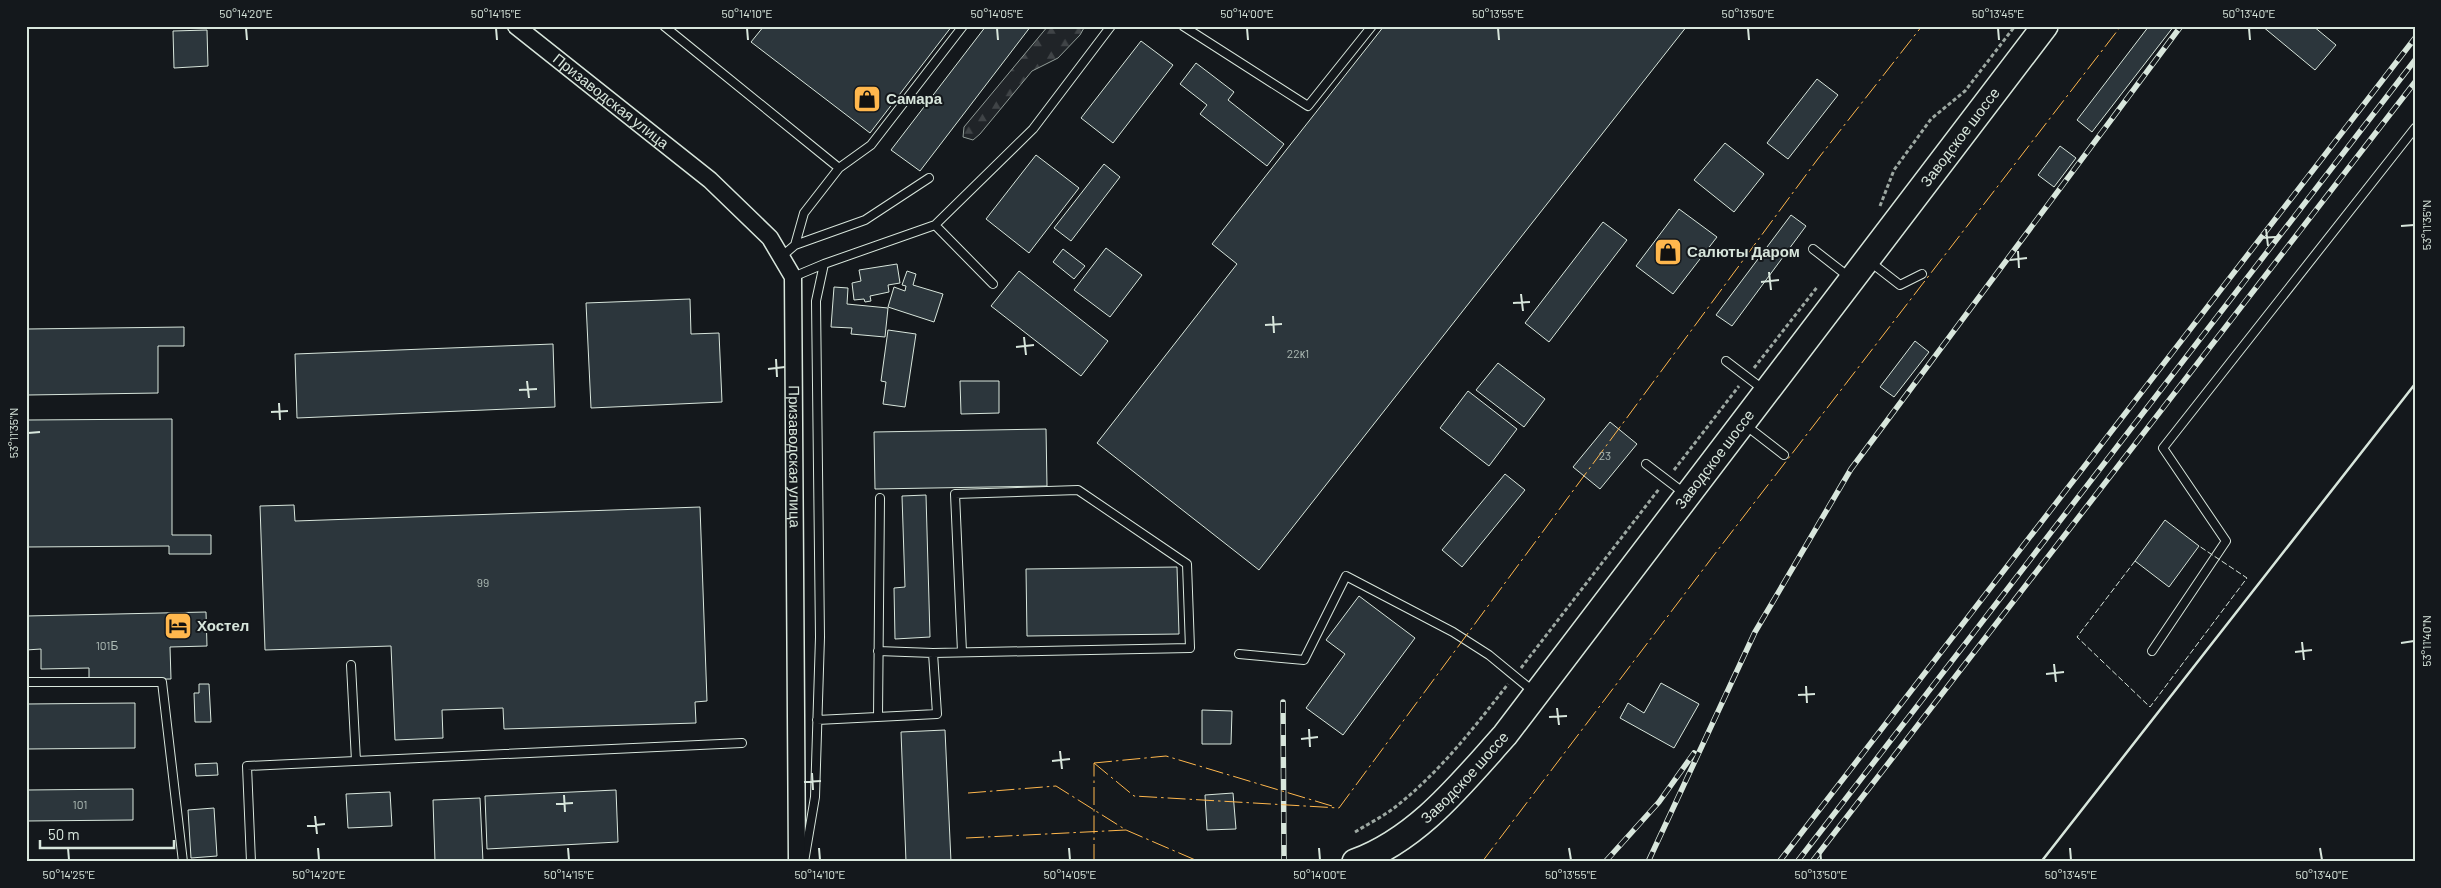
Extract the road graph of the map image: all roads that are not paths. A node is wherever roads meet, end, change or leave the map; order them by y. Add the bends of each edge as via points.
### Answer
1 (516, 26) edge
2 (664, 26) edge
3 (963, 26) edge
4 (1111, 26) edge
5 (1184, 26) edge
6 (1372, 26) edge
7 (2045, 26) edge
8 (2415, 128) edge
9 (839, 168) junction
10 (929, 178) dead end
11 (935, 225) junction
12 (796, 244) junction
13 (1813, 249) dead end
14 (782, 258) junction
15 (1868, 260) junction
16 (824, 264) junction
17 (1922, 274) dead end
18 (793, 277) junction
19 (1854, 280) junction
20 (993, 284) dead end
21 (1726, 360) dead end
22 (1767, 393) junction
23 (1743, 424) junction
24 (1784, 455) dead end
25 (1646, 464) dead end
26 (1688, 496) junction
27 (880, 498) dead end
28 (878, 651) junction
29 (2152, 651) dead end
30 (962, 652) junction
31 (933, 653) junction
32 (1239, 654) dead end
33 (351, 666) dead end
34 (26, 682) edge
35 (1536, 694) junction
36 (878, 717) junction
37 (817, 720) junction
38 (742, 743) dead end
39 (356, 761) junction
40 (1366, 860) edge
41 (183, 862) edge
42 (251, 862) edge
43 (797, 862) edge
44 (804, 862) edge

1 - 14 street, Призаводская улица via 710,180 770,238
2 - 9 lane
3 - 9 lane via 871,145
4 - 11 lane via 1033,129
5 - 6 lane via 1308,106
7 - 15 main road, Заводское шоссе
8 - 29 lane via 2163,448 2226,541
9 - 12 lane via 804,213
10 - 12 lane via 865,220
11 - 16 lane
11 - 20 lane
12 - 14 lane
13 - 19 lane
14 - 18 street, Призаводская улица
15 - 17 lane via 1900,285
15 - 19 main road, Заводское шоссе
16 - 18 lane
16 - 37 lane via 816,301 820,637
18 - 43 street, Призаводская улица
19 - 22 main road, Заводское шоссе
21 - 22 lane
22 - 23 main road, Заводское шоссе
23 - 24 lane
23 - 26 main road, Заводское шоссе
25 - 26 lane
26 - 35 main road, Заводское шоссе
27 - 28 lane
28 - 31 lane
28 - 36 lane
30 - 30 lane via 955,494 1078,490 1187,564 1190,648
30 - 31 lane
31 - 36 lane via 937,714
32 - 35 lane via 1304,660 1346,576 1453,632
33 - 39 lane
34 - 41 lane via 162,682
35 - 40 main road, Заводское шоссе via 1450,797 1406,834
36 - 37 lane
37 - 44 lane via 815,796
38 - 39 lane
39 - 42 lane via 247,766

